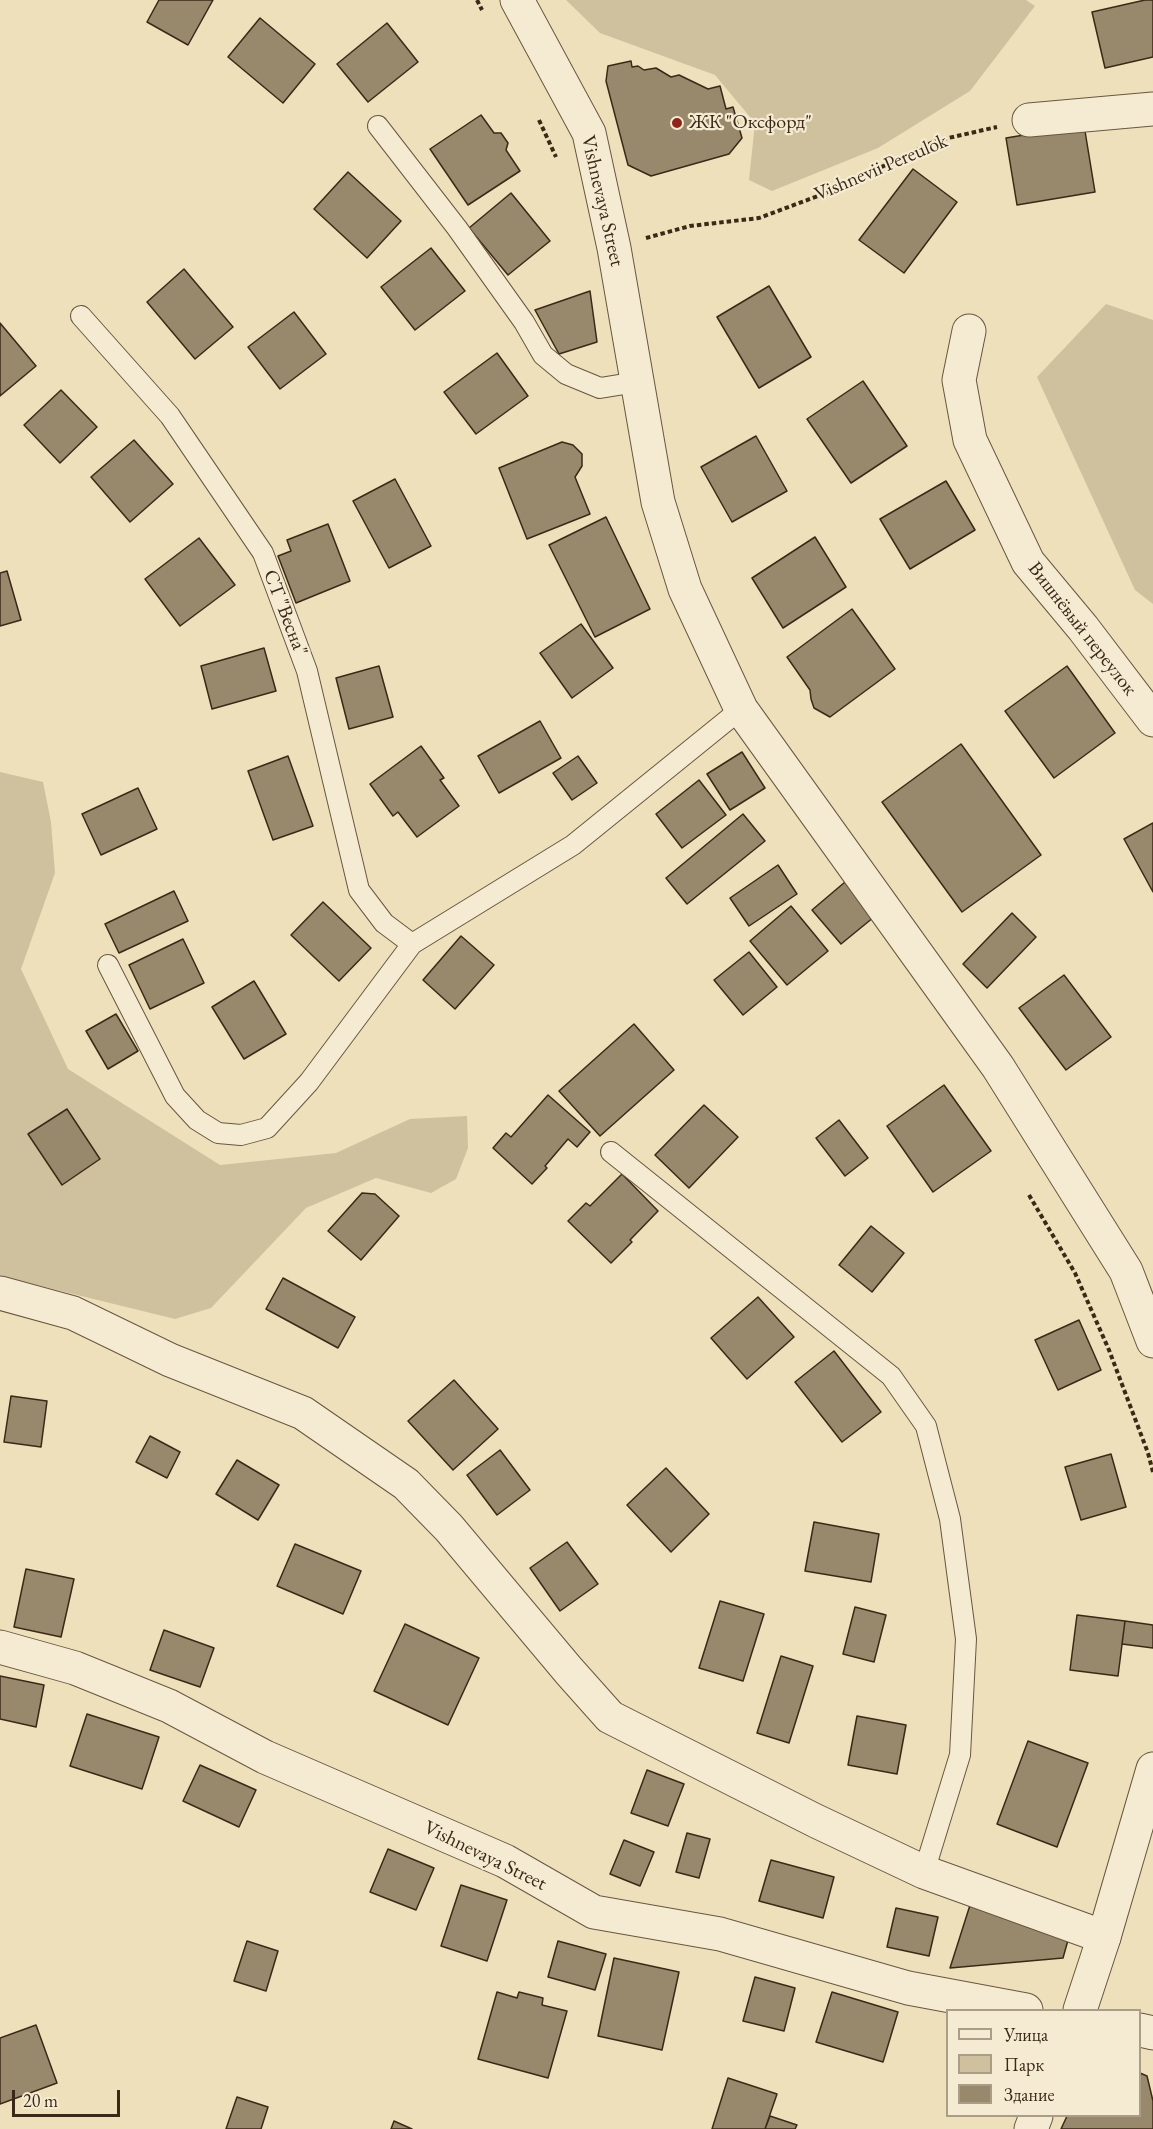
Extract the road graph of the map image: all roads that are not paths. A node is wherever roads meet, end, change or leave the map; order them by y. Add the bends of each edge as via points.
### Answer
1 (517, 0) edge
2 (1153, 109) edge
3 (1029, 120) road end
4 (378, 126) dead end
5 (81, 316) dead end
6 (969, 331) dead end
7 (636, 381) junction
8 (741, 709) junction
9 (1153, 720) edge
10 (412, 944) junction
11 (108, 965) dead end
12 (611, 1152) dead end
13 (0, 1293) edge
14 (1153, 1341) edge
15 (0, 1647) edge
16 (1153, 1769) edge
17 (924, 1872) junction
18 (1104, 1937) junction
19 (1021, 2009) edge
20 (1080, 2009) edge

1 - 7 street, Vishnevaya Street via 589,133 614,248
2 - 3 street
4 - 7 lane via 464,238 543,355 566,374 600,388
5 - 10 lane, СТ "Весна" via 170,416 263,553 307,671 358,890 384,924
6 - 9 street, Вишнёвый переулок via 959,380 970,440 1018,542 1028,562
7 - 8 street, Vishnevaya Street via 658,502 685,589
8 - 10 lane via 573,845
8 - 14 street, Vishnevaya Street via 998,1067 1126,1271
10 - 11 lane via 309,1082 267,1128 241,1135 218,1133 197,1120 175,1096
12 - 17 lane via 891,1376 926,1426 950,1519 966,1639 960,1755
13 - 17 street via 72,1313 171,1360 303,1413 406,1484 449,1528 610,1717
15 - 19 street, Vishnevaya Street via 75,1668 169,1706 265,1756 505,1861 594,1912 720,1934 908,1988
16 - 18 street
17 - 18 street
18 - 20 street

